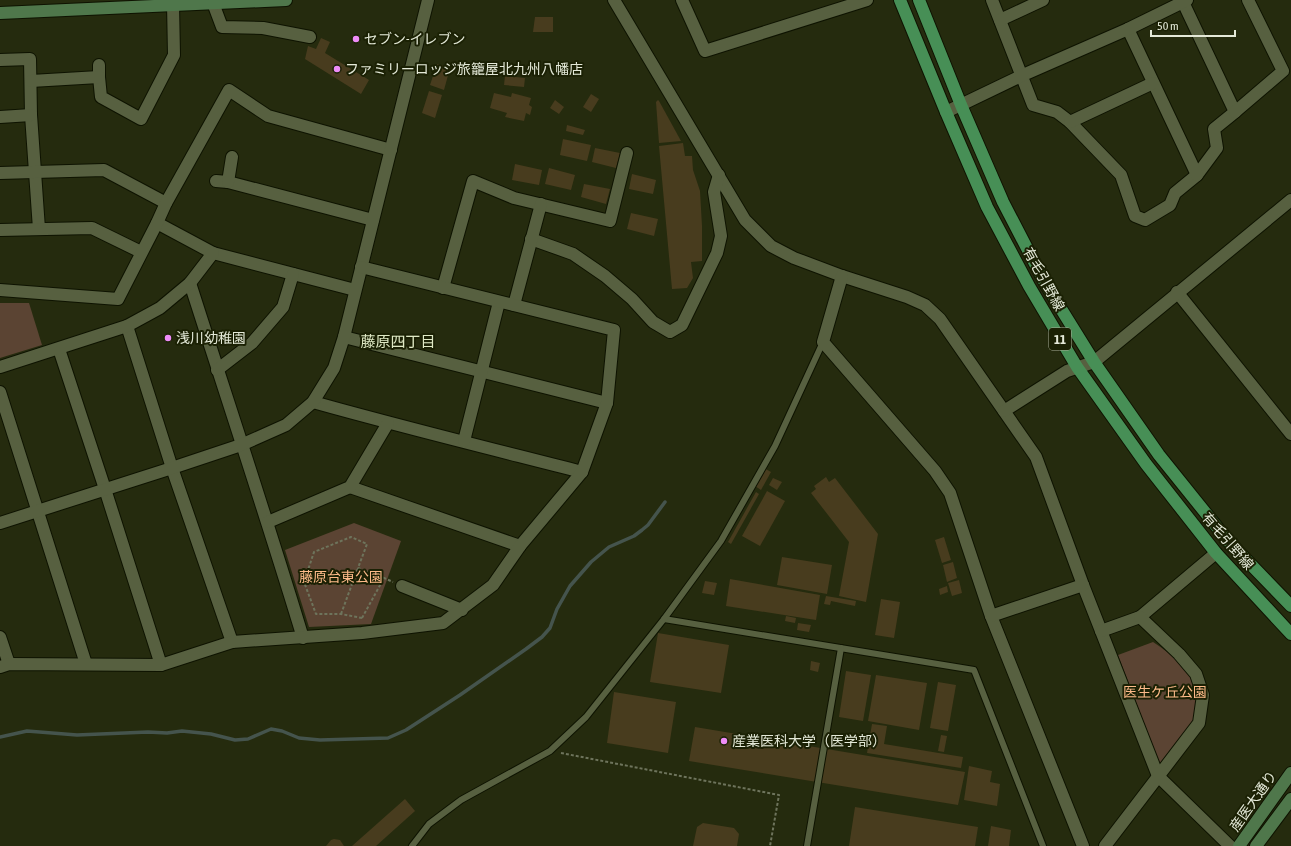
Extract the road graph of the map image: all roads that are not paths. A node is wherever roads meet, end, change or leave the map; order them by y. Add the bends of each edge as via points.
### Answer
1 (286, 0) edge
2 (428, 0) edge
3 (614, 0) edge
4 (682, 0) edge
5 (867, 0) edge
6 (900, 0) edge
7 (919, 0) edge
8 (992, 0) edge
9 (1043, 0) edge
10 (1248, 0) edge
11 (1184, 1) edge
12 (213, 3) junction
13 (173, 4) junction
14 (0, 13) edge
15 (1000, 20) junction
16 (1128, 29) junction
17 (310, 37) dead end
18 (0, 60) edge
19 (1023, 76) junction
20 (31, 81) junction
21 (1153, 83) junction
22 (961, 105) junction
23 (946, 112) junction
24 (1235, 112) junction
25 (0, 116) edge
26 (30, 116) junction
27 (1070, 122) junction
28 (391, 150) junction
29 (627, 153) dead end
30 (232, 156) dead end
31 (36, 172) junction
32 (0, 173) edge
33 (719, 175) junction
34 (1197, 175) junction
35 (216, 181) dead end
36 (228, 182) junction
37 (1291, 200) edge
38 (166, 203) junction
39 (541, 204) junction
40 (373, 220) junction
41 (157, 223) junction
42 (39, 229) junction
43 (0, 230) edge
44 (531, 239) junction
45 (141, 252) junction
46 (214, 254) junction
47 (361, 267) junction
48 (293, 274) junction
49 (842, 276) junction
50 (190, 283) junction
51 (443, 288) junction
52 (0, 290) edge
53 (355, 290) junction
54 (1177, 292) junction
55 (499, 302) junction
56 (514, 305) junction
57 (127, 326) junction
58 (344, 337) junction
59 (823, 342) junction
60 (59, 349) junction
61 (1094, 362) junction
62 (0, 367) edge
63 (1077, 367) junction
64 (218, 370) junction
65 (481, 372) junction
66 (0, 392) edge
67 (313, 402) junction
68 (607, 403) junction
69 (1004, 411) junction
70 (388, 423) junction
71 (1291, 434) edge
72 (464, 441) junction
73 (241, 444) junction
74 (172, 468) junction
75 (582, 472) junction
76 (350, 487) junction
77 (106, 489) junction
78 (37, 511) junction
79 (268, 522) junction
80 (0, 523) edge
81 (520, 546) junction
82 (1216, 553) junction
83 (1083, 585) junction
84 (402, 586) road end
85 (1291, 606) edge
86 (462, 610) junction
87 (991, 616) junction
88 (1140, 617) junction
89 (664, 619) junction
90 (1101, 631) junction
91 (1291, 634) edge
92 (0, 636) edge
93 (303, 638) junction
94 (232, 642) junction
95 (841, 648) junction
96 (86, 664) junction
97 (161, 665) junction
98 (4, 666) edge
99 (1291, 773) edge
100 (1158, 776) junction
101 (1291, 799) edge
102 (412, 846) edge
103 (807, 846) edge
104 (1043, 846) edge
105 (1083, 846) edge
106 (1105, 846) edge
107 (1230, 846) edge
108 (1239, 846) edge
109 (1256, 846) edge

1 - 12 street
2 - 28 street
3 - 33 street
4 - 5 street via 705,51
6 - 23 main road, 有毛引野線 / 11
7 - 22 main road, 有毛引野線 / 11
8 - 15 street
9 - 15 street
10 - 24 street via 1283,71
11 - 16 street
11 - 24 street
12 - 13 street
12 - 17 street via 222,27 263,28
13 - 14 street
13 - 20 street via 174,55 141,119 102,97 99,71
15 - 19 street
16 - 19 street
16 - 21 street
18 - 20 street via 30,59
19 - 22 street
19 - 27 street via 1033,105 1057,112
20 - 26 street
21 - 27 street
21 - 34 street
22 - 23 street
22 - 61 main road, 有毛引野線 / 11 via 1003,202 1045,283
23 - 63 main road, 有毛引野線 / 11 via 987,207 1029,286
24 - 34 street via 1214,129 1217,148
25 - 26 street
26 - 31 street
27 - 34 street via 1121,175 1135,216 1145,220 1170,205 1176,193
28 - 38 street via 268,116 229,90
28 - 40 street
29 - 39 street via 610,221
30 - 36 street
31 - 32 street
31 - 38 street via 104,170
31 - 42 street
33 - 44 street via 714,192 721,236 717,253 682,325 670,332 653,322 632,299 605,276 573,254
33 - 49 street via 745,220 771,246 794,258
35 - 36 street
36 - 40 street
37 - 54 street
38 - 41 street
39 - 44 street
39 - 51 street via 514,198 473,181
40 - 47 street
41 - 45 street
41 - 46 street
42 - 43 street
42 - 45 street via 92,228
44 - 56 street
45 - 52 street via 118,298
46 - 48 street
46 - 50 street
47 - 51 street
47 - 53 street
48 - 53 street
48 - 64 street via 283,307 252,343
49 - 59 street
49 - 69 street via 925,305 940,319
50 - 57 street via 160,308
50 - 64 street
51 - 55 street
53 - 58 street
54 - 61 street
54 - 71 street
55 - 56 street
55 - 65 street
56 - 68 street via 614,330
57 - 60 street
57 - 74 street
58 - 65 street
58 - 67 street via 334,368
59 - 87 street via 935,471 950,493
59 - 89 lane via 775,446 721,541
60 - 62 street
60 - 77 street
61 - 63 street
61 - 85 main road, 有毛引野線 / 11 via 1158,455 1229,542
63 - 69 street
63 - 82 main road, 有毛引野線 / 11 via 1146,464
64 - 73 street
65 - 68 street
65 - 72 street
66 - 78 street
67 - 70 street
67 - 73 street via 286,424
68 - 75 street
69 - 83 street via 1036,456
70 - 72 street
70 - 76 street
72 - 75 street
73 - 74 street
73 - 79 street
74 - 77 street
74 - 94 street
75 - 81 street
76 - 79 street
76 - 81 street
77 - 78 street
77 - 97 street
78 - 80 street
78 - 96 street
79 - 93 street
81 - 86 street via 493,585
82 - 88 street
82 - 91 main road, 有毛引野線 / 11
83 - 87 street
83 - 90 street
84 - 86 street
86 - 93 street via 443,623
87 - 105 street
88 - 90 street
88 - 100 street via 1196,674 1203,695 1199,723
89 - 95 lane
89 - 102 lane via 586,717 550,751 461,800 429,824
90 - 100 street
92 - 98 street
93 - 94 street
94 - 97 street
95 - 103 lane
95 - 104 lane via 974,670
96 - 97 street
96 - 98 street
99 - 108 street, 産医大通り
100 - 106 street
100 - 107 street
101 - 109 street, 産医大通り

